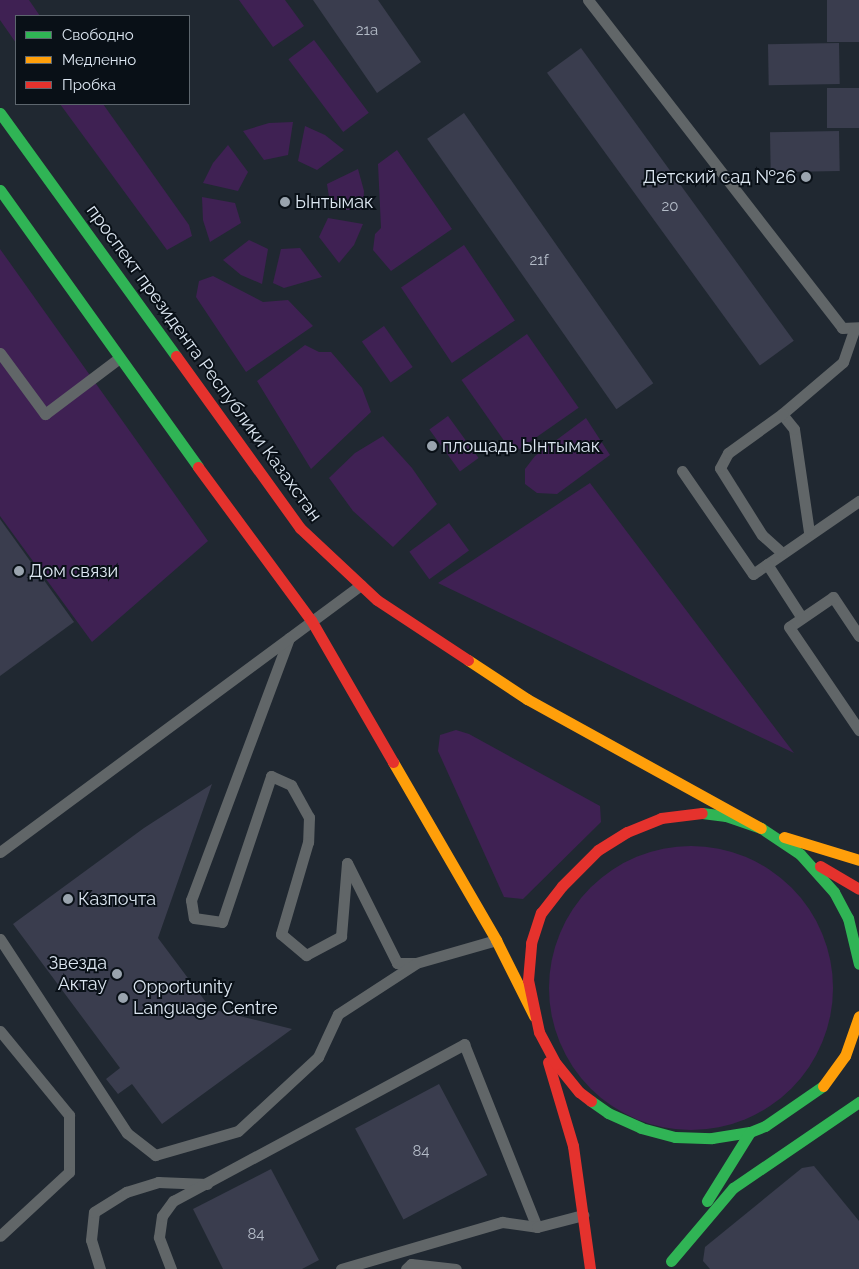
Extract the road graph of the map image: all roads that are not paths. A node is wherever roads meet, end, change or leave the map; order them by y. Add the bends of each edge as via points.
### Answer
1 (588, 0) edge
2 (0, 113) edge
3 (0, 190) edge
4 (857, 328) edge
5 (0, 353) edge
6 (118, 359) junction
7 (782, 414) junction
8 (682, 471) dead end
9 (859, 500) edge
10 (810, 532) junction
11 (782, 552) junction
12 (768, 564) junction
13 (361, 585) junction
14 (802, 618) junction
15 (311, 620) junction
16 (859, 636) edge
17 (289, 638) junction
18 (859, 730) edge
19 (765, 830) junction
20 (2, 849) edge
21 (800, 854) junction
22 (859, 860) edge
23 (859, 889) edge
24 (0, 939) edge
25 (496, 940) junction
26 (416, 963) junction
27 (859, 964) edge
28 (534, 1016) junction
29 (859, 1016) edge
30 (0, 1031) edge
31 (539, 1032) junction
32 (825, 1101) dead end
33 (858, 1104) edge
34 (765, 1126) junction
35 (750, 1132) junction
36 (209, 1184) junction
37 (583, 1215) junction
38 (537, 1227) junction
39 (0, 1236) edge
40 (669, 1265) edge
41 (100, 1269) edge
42 (171, 1269) edge
43 (341, 1269) edge
44 (406, 1269) edge
45 (456, 1269) edge
46 (590, 1269) edge

1 - 4 lane via 842,328
2 - 13 main road, проспект президента Республики Казахстан via 300,528
3 - 6 main road
4 - 7 lane via 843,362
5 - 6 lane via 45,414
6 - 15 main road
7 - 10 lane via 794,429
7 - 11 lane via 728,452 720,468 762,535
8 - 12 lane via 753,574
9 - 10 lane
10 - 11 lane
11 - 12 lane
12 - 14 lane
13 - 15 lane
13 - 19 main road, проспект президента Республики Казахстан via 377,600 527,699
14 - 16 lane via 833,597
14 - 18 lane via 789,627
15 - 17 lane
15 - 25 main road
17 - 20 lane
17 - 26 lane via 190,900 194,918 222,922 271,776 291,785 309,817 308,842 281,934 306,955 341,936 347,862 397,963
19 - 21 main road
19 - 22 main road
19 - 28 main road via 726,816 695,812 661,818 627,832 598,850 541,912 531,943 528,980
21 - 23 main road
21 - 27 main road via 834,892 848,918
24 - 26 lane via 126,1133 155,1155 238,1132 318,1057 338,1014
25 - 26 lane
25 - 28 main road
28 - 31 main road
29 - 34 main road via 845,1056 823,1086
30 - 39 lane via 69,1115 69,1172
31 - 35 main road via 556,1064 579,1092 608,1113 641,1128 675,1137 712,1138
31 - 37 main road via 573,1146
32 - 34 main road
33 - 40 main road via 733,1188
34 - 35 main road
35 - 40 main road
36 - 38 lane via 464,1044
36 - 41 lane via 158,1182 126,1192 94,1212 90,1240
36 - 42 lane via 173,1201 162,1216 159,1237
37 - 38 lane
37 - 46 main road
38 - 43 lane via 502,1222
44 - 45 lane via 411,1264

